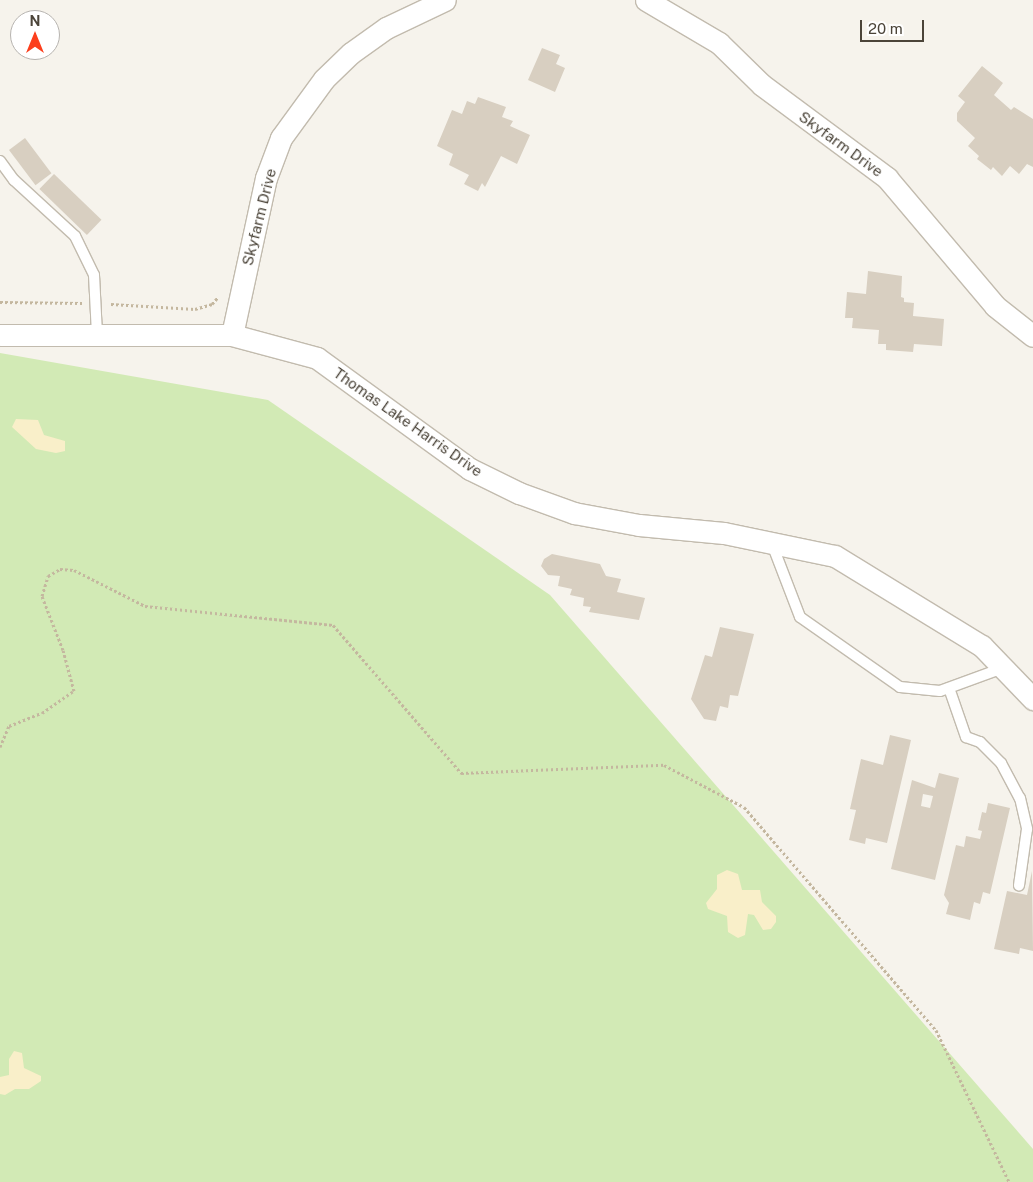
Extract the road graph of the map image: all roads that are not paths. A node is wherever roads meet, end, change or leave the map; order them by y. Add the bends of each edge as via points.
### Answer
1 (446, 0) edge
2 (646, 0) edge
3 (0, 161) edge
4 (0, 335) edge
5 (97, 335) junction
6 (232, 335) junction
7 (1033, 336) edge
8 (771, 540) junction
9 (1003, 668) junction
10 (949, 688) junction
11 (1033, 699) edge
12 (1019, 886) dead end

1 - 6 street, Skyfarm Drive via 386,28 351,53 324,79 282,138 266,178
2 - 7 street, Skyfarm Drive via 719,43 762,85 886,178 995,306
3 - 5 lane via 14,180 75,236 94,274
4 - 5 street, Thomas Lake Harris Drive
5 - 6 street, Thomas Lake Harris Drive
6 - 8 street, Thomas Lake Harris Drive via 317,358 470,469 519,493 574,513 630,524
8 - 9 street, Thomas Lake Harris Drive via 835,556 982,646
8 - 10 lane via 800,617 900,687 940,691
9 - 10 lane
9 - 11 street, Thomas Lake Harris Drive
10 - 12 lane via 966,737 980,742 1001,763 1020,798 1027,829

